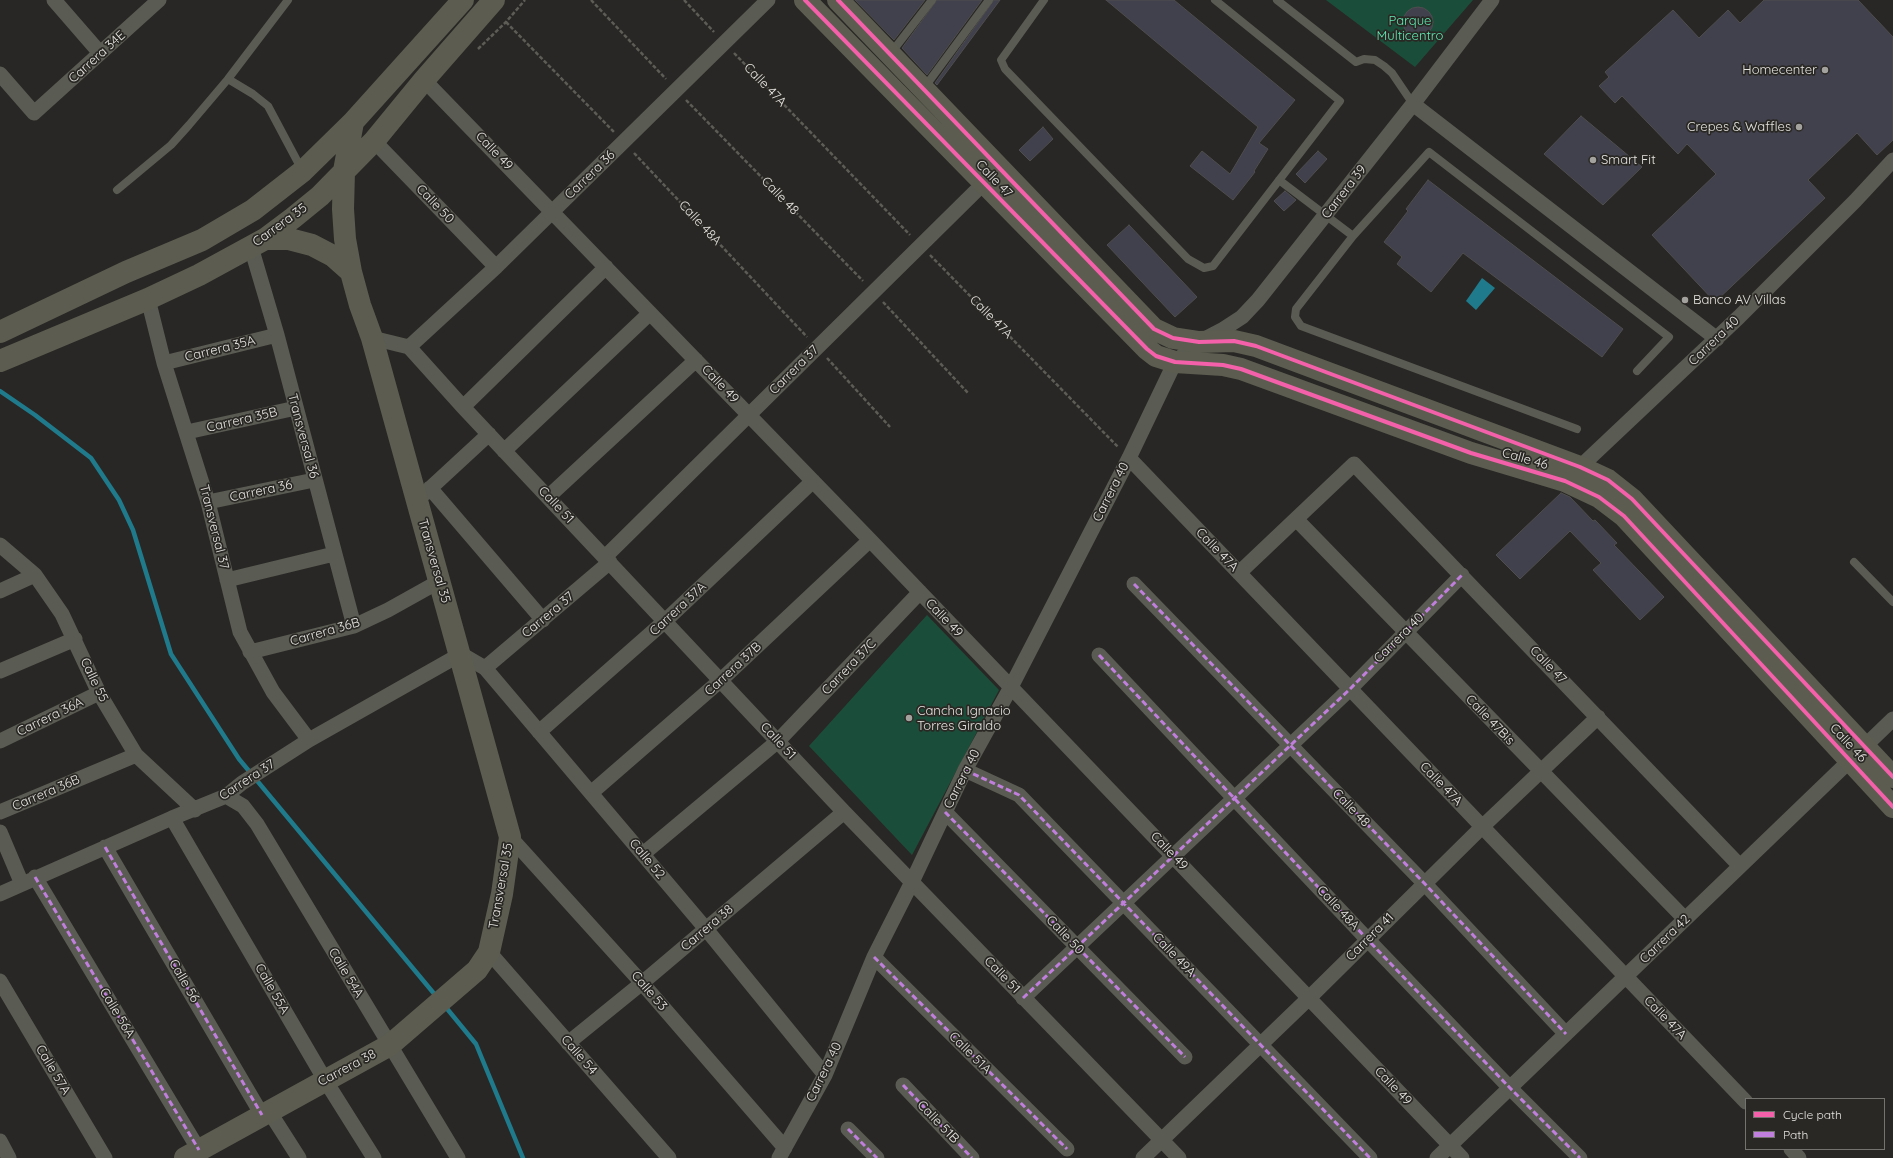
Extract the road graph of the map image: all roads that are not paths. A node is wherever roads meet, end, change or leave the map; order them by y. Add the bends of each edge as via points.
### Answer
1 (54, 0) edge
2 (159, 0) edge
3 (288, 0) edge
4 (463, 0) edge
5 (494, 0) edge
6 (768, 0) edge
7 (805, 0) edge
8 (838, 0) edge
9 (932, 0) edge
10 (989, 0) edge
11 (1044, 0) edge
12 (1215, 0) edge
13 (1277, 0) edge
14 (1492, 0) edge
15 (100, 53) junction
16 (890, 54) junction
17 (0, 74) edge
18 (228, 79) junction
19 (424, 80) junction
20 (917, 97) junction
21 (1413, 104) junction
22 (353, 122) junction
23 (374, 141) junction
24 (1893, 160) edge
25 (303, 171) junction
26 (344, 171) junction
27 (1279, 180) junction
28 (984, 183) junction
29 (117, 190) dead end
30 (552, 211) junction
31 (1325, 216) junction
32 (1353, 236) junction
33 (258, 243) junction
34 (496, 267) junction
35 (606, 268) junction
36 (351, 272) junction
37 (148, 299) junction
38 (650, 313) junction
39 (0, 332) edge
40 (277, 335) junction
41 (372, 338) junction
42 (1717, 339) junction
43 (1199, 342) junction
44 (409, 347) junction
45 (696, 360) junction
46 (0, 362) edge
47 (1175, 362) junction
48 (164, 363) junction
49 (1637, 371) dead end
50 (463, 407) junction
51 (296, 408) junction
52 (749, 415) junction
53 (1577, 429) dead end
54 (188, 432) junction
55 (489, 434) junction
56 (504, 451) junction
57 (1129, 458) junction
58 (1580, 467) junction
59 (314, 480) junction
60 (813, 481) junction
61 (424, 494) junction
62 (548, 497) junction
63 (208, 502) junction
64 (1296, 519) junction
65 (870, 540) junction
66 (0, 545) edge
67 (334, 554) junction
68 (607, 560) junction
69 (1854, 562) dead end
70 (1239, 573) junction
71 (35, 575) junction
72 (1462, 575) junction
73 (227, 580) junction
74 (440, 581) junction
75 (1134, 584) dead end
76 (0, 591) edge
77 (920, 592) junction
78 (1893, 602) edge
79 (543, 620) junction
80 (665, 621) junction
81 (354, 626) junction
82 (1406, 632) junction
83 (75, 639) junction
84 (250, 652) junction
85 (461, 654) junction
86 (1099, 655) dead end
87 (486, 668) junction
88 (0, 671) edge
89 (721, 680) junction
90 (1011, 687) junction
91 (1350, 689) junction
92 (99, 693) junction
93 (1598, 717) junction
94 (1893, 719) edge
95 (539, 732) junction
96 (309, 740) junction
97 (0, 741) edge
98 (778, 741) junction
99 (1290, 745) junction
100 (1857, 754) junction
101 (136, 755) junction
102 (965, 770) junction
103 (1541, 772) junction
104 (1893, 777) edge
105 (592, 793) junction
106 (226, 796) junction
107 (1234, 798) junction
108 (1893, 806) edge
109 (195, 810) junction
110 (0, 812) edge
111 (844, 812) junction
112 (945, 812) junction
113 (172, 818) junction
114 (1482, 827) junction
115 (0, 832) edge
116 (510, 837) junction
117 (105, 847) junction
118 (644, 854) junction
119 (1174, 857) junction
120 (1740, 866) junction
121 (29, 880) junction
122 (912, 882) junction
123 (1425, 884) junction
124 (0, 894) edge
125 (1124, 903) junction
126 (1685, 920) junction
127 (706, 928) junction
128 (1368, 940) junction
129 (1077, 947) junction
130 (489, 952) junction
131 (874, 957) junction
132 (1626, 977) junction
133 (0, 981) edge
134 (642, 983) junction
135 (1023, 998) junction
136 (1309, 998) junction
137 (1566, 1034) junction
138 (568, 1043) junction
139 (390, 1045) junction
140 (1260, 1045) junction
141 (1185, 1057) dead end
142 (825, 1075) junction
143 (325, 1080) junction
144 (903, 1085) dead end
145 (1510, 1088) junction
146 (1745, 1101) edge
147 (266, 1113) junction
148 (848, 1129) dead end
149 (1161, 1140) junction
150 (0, 1141) edge
151 (1450, 1145) junction
152 (1067, 1148) dead end
153 (1791, 1150) edge
154 (782, 1153) edge
155 (192, 1154) edge
156 (9, 1158) edge
157 (105, 1158) edge
158 (298, 1158) edge
159 (374, 1158) edge
160 (458, 1158) edge
161 (669, 1158) edge
162 (877, 1158) edge
163 (972, 1158) edge
164 (1143, 1158) edge
165 (1178, 1158) edge
166 (1370, 1158) edge
167 (1437, 1158) edge
168 (1462, 1158) edge
169 (1580, 1158) edge
170 (1799, 1158) edge

1 - 15 street
2 - 15 street, Carrera 34E
3 - 18 lane
4 - 22 main road
5 - 19 main road, Carrera 35
6 - 30 street, Carrera 36
7 - 20 main road, Calle 47
8 - 16 main road, Calle 47
9 - 16 lane
10 - 20 lane
11 - 27 lane via 1001,60 1005,69 1188,259 1204,268 1214,266
12 - 27 lane via 1340,101
13 - 21 lane via 1356,62 1375,60 1384,66 1392,73
14 - 21 street, Carrera 39
15 - 17 street, Carrera 34E via 34,113
16 - 20 main road, Calle 47
18 - 25 lane via 268,106
18 - 29 lane via 171,144
19 - 23 main road, Carrera 35
19 - 30 street, Calle 49
20 - 28 main road, Calle 47
20 - 43 main road, Calle 47 via 1147,323 1173,338
21 - 31 street, Carrera 39
21 - 42 street
22 - 25 main road
22 - 26 main road, Transversal 35
23 - 26 main road, Carrera 35
23 - 34 street, Calle 50
24 - 42 street, Carrera 40
25 - 39 main road via 253,210 202,240 126,272
26 - 33 main road, Carrera 35 via 320,196
26 - 36 main road, Transversal 35 via 345,239
27 - 31 lane
28 - 47 main road, Calle 47 via 1147,349 1156,356
28 - 52 street, Carrera 37
30 - 34 street, Carrera 36
30 - 35 street, Calle 49
31 - 32 lane
31 - 43 street, Carrera 39 via 1242,317
32 - 49 lane via 1429,152 1669,337
32 - 53 lane via 1296,309 1295,317 1301,326
33 - 36 main road via 289,239 312,244 333,256
33 - 37 main road, Carrera 35
33 - 40 street, Transversal 36
34 - 44 street, Carrera 36
35 - 38 street, Calle 49
35 - 50 street
36 - 41 main road, Transversal 35
37 - 46 main road, Carrera 35
37 - 48 street, Transversal 37
38 - 45 street, Calle 49
38 - 56 street
40 - 48 street, Carrera 35A
40 - 51 street, Transversal 36
41 - 44 street
41 - 61 main road, Transversal 35
42 - 58 street, Carrera 40
43 - 47 street, Carrera 39
43 - 58 main road, Calle 46 via 1234,341 1256,346
44 - 50 street, Calle 51
45 - 52 street, Calle 49
45 - 62 street
47 - 57 street, Carrera 40
47 - 100 main road, Calle 46 via 1223,365 1241,369 1471,453 1565,481 1599,497 1624,516
48 - 54 street, Transversal 37
50 - 55 street, Calle 51
51 - 54 street, Carrera 35B
51 - 59 street, Transversal 36
52 - 60 street, Calle 49
52 - 68 street, Carrera 37
54 - 63 street, Transversal 37
55 - 56 street, Calle 51
55 - 61 street
56 - 62 street, Calle 51
57 - 70 street, Calle 47A
57 - 90 street, Carrera 40
58 - 100 main road, Calle 46 via 1608,480 1632,499
59 - 63 street, Carrera 36
59 - 67 street, Transversal 36
60 - 65 street, Calle 49
60 - 80 street, Carrera 37A
61 - 74 main road, Transversal 35
61 - 79 street
62 - 68 street, Calle 51
63 - 73 street, Transversal 37
64 - 70 street
64 - 72 street, Calle 47 via 1354,464
64 - 82 street, Calle 47Bis
65 - 77 street, Calle 49
65 - 89 street, Carrera 37B
66 - 71 street, Calle 55
67 - 73 street
67 - 81 street, Transversal 36
68 - 79 street, Carrera 37
68 - 80 street, Calle 51
69 - 78 lane
70 - 91 street, Calle 47A
71 - 76 street
71 - 83 street, Calle 55 via 62,614
72 - 82 street, Carrera 40
72 - 93 street, Calle 47
73 - 84 street, Transversal 37 via 240,632
74 - 81 street, Carrera 36B
74 - 85 main road, Transversal 35
75 - 99 street, Calle 48
77 - 90 street, Calle 49
77 - 98 street, Carrera 37C
79 - 87 street, Carrera 37
80 - 89 street, Calle 51
80 - 95 street, Carrera 37A
81 - 84 street, Carrera 36B
82 - 91 street, Carrera 40
82 - 103 street, Calle 47Bis
83 - 88 street
83 - 92 street, Calle 55
84 - 96 street, Transversal 37 via 273,692
85 - 87 street, Calle 52
85 - 96 street, Carrera 37
85 - 116 main road, Transversal 35
86 - 107 street, Calle 48A
87 - 95 street, Calle 52
89 - 98 street, Calle 51
89 - 105 street, Carrera 37B
90 - 102 street, Carrera 40
90 - 119 street, Calle 49
91 - 99 street, Carrera 40
91 - 114 street, Calle 47A
92 - 97 street, Carrera 36A
92 - 101 street, Calle 55
93 - 103 street, Carrera 41
93 - 120 street, Calle 47
94 - 100 street, Carrera 42
95 - 105 street, Calle 52
96 - 106 street, Carrera 37
98 - 111 street, Calle 51
98 - 118 street, Carrera 37C
99 - 107 street, Carrera 40
99 - 123 street, Calle 48
100 - 104 main road, Calle 46
100 - 108 main road, Calle 46
100 - 120 street, Carrera 42
101 - 109 street, Calle 55
101 - 110 street, Carrera 36B
102 - 112 street, Carrera 40
102 - 125 street, Calle 49A via 1019,795
103 - 114 street, Carrera 41
103 - 126 street, Calle 47Bis
105 - 118 street, Calle 52
106 - 109 street, Carrera 37
106 - 139 street, Calle 54A via 243,806 257,824
107 - 119 street, Carrera 40
107 - 128 street, Calle 48A
109 - 113 street, Carrera 37
111 - 122 street, Calle 51
111 - 127 street, Carrera 38
112 - 122 street, Carrera 40
112 - 129 street, Calle 50
113 - 117 street, Carrera 37
113 - 143 street, Calle 55A
114 - 123 street, Carrera 41
114 - 132 street, Calle 47A
115 - 121 street, Calle 56A
116 - 130 main road, Transversal 35 via 502,894
116 - 134 street, Calle 53
117 - 121 street, Carrera 37
117 - 147 street, Calle 56
118 - 127 street, Calle 52
119 - 125 street, Carrera 40
119 - 136 street, Calle 49
120 - 126 street, Carrera 42
121 - 124 street, Carrera 37
121 - 155 street, Calle 56A
122 - 131 street, Carrera 40
122 - 135 street, Calle 51
123 - 128 street, Carrera 41
123 - 137 street, Calle 48
125 - 129 street, Carrera 40
125 - 140 street, Calle 49A
126 - 132 street, Carrera 42
127 - 134 street, Carrera 38
127 - 142 street, Calle 52
128 - 136 street, Carrera 41
128 - 145 street, Calle 48A
129 - 135 street, Carrera 40
129 - 141 street, Calle 50
130 - 138 street, Calle 54
130 - 139 main road, Carrera 38 via 477,970
131 - 142 street, Carrera 40
131 - 152 street, Calle 51A
132 - 137 street, Carrera 42
132 - 146 street, Calle 47A
133 - 157 street, Calle 57A
134 - 138 street, Carrera 38
134 - 154 street, Calle 53
135 - 149 street, Calle 51
136 - 140 street, Carrera 41
136 - 151 street, Calle 49
137 - 145 street, Carrera 42
138 - 161 street, Calle 54
139 - 143 main road, Carrera 38
139 - 160 street, Calle 54A
140 - 149 street, Carrera 41
140 - 166 street, Calle 49A
142 - 154 street, Carrera 40
143 - 147 main road, Carrera 38
143 - 159 street, Calle 55A
144 - 163 street, Calle 51B
145 - 151 street, Carrera 42
145 - 169 street, Calle 48A
147 - 155 main road, Carrera 38
147 - 158 street, Calle 56
148 - 162 street
149 - 164 street, Carrera 41
149 - 165 street, Calle 51
150 - 156 street
151 - 167 street, Carrera 42
151 - 168 street, Calle 49
153 - 170 street

